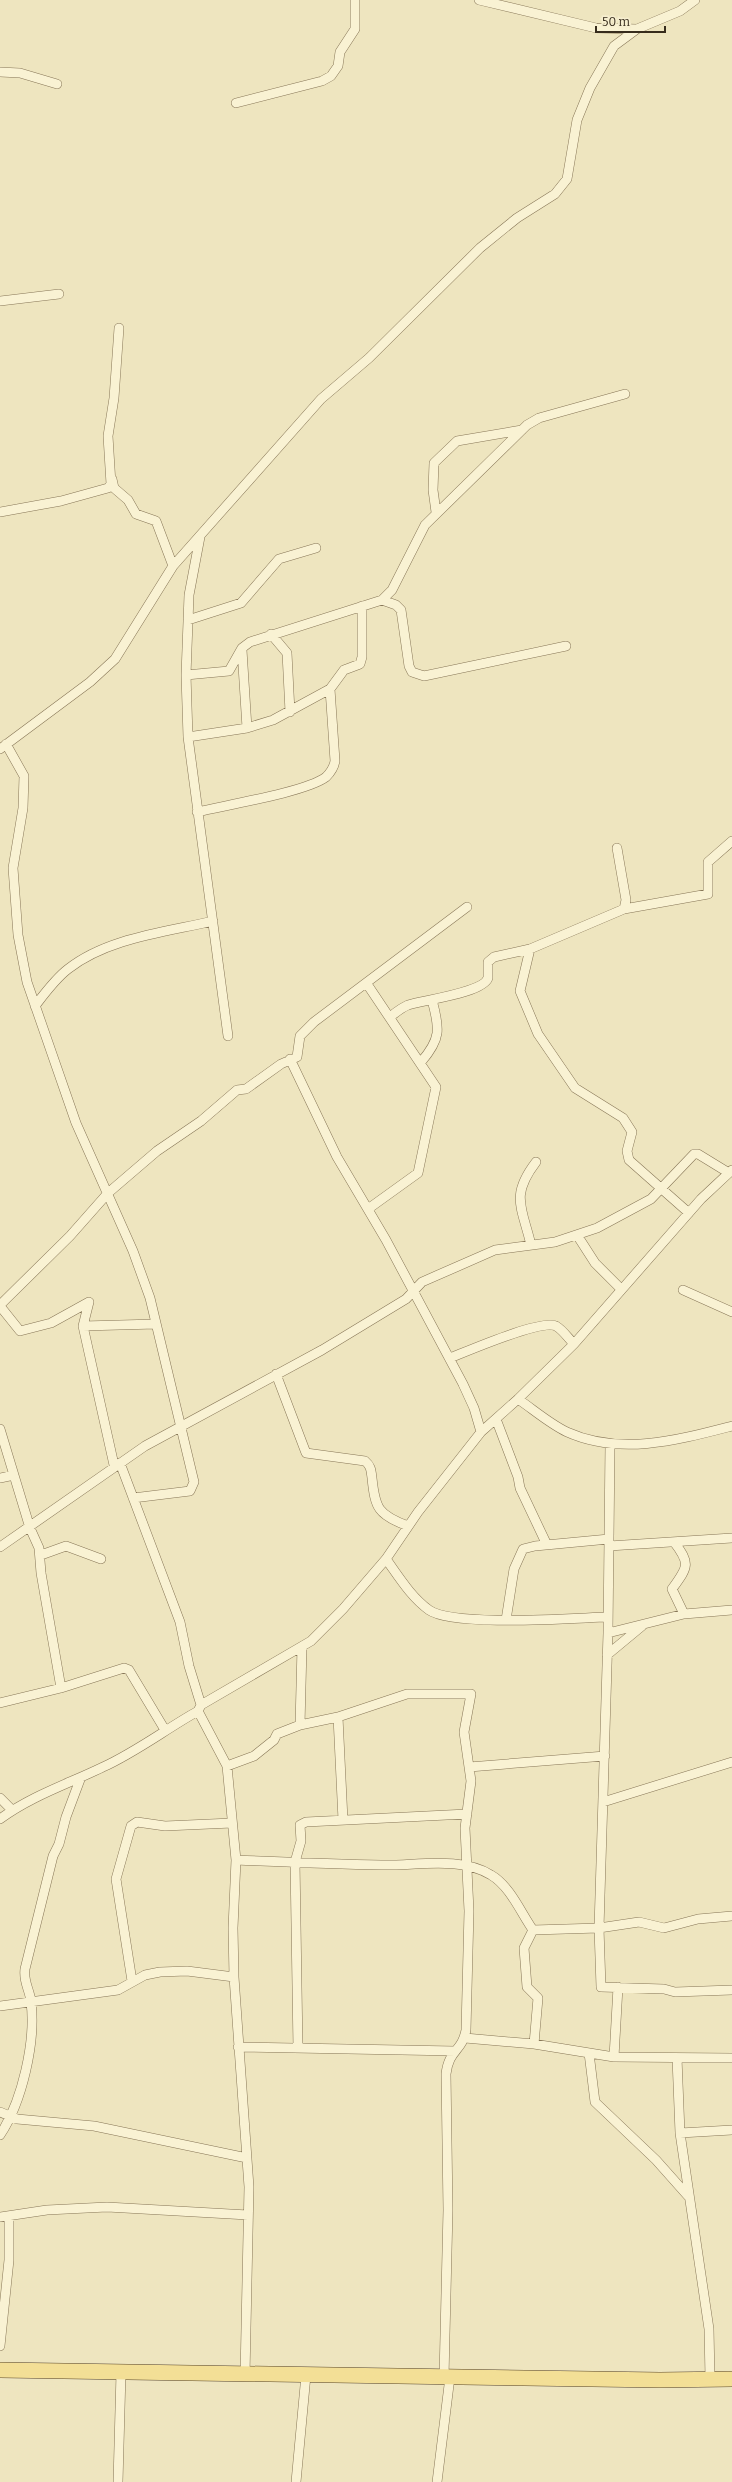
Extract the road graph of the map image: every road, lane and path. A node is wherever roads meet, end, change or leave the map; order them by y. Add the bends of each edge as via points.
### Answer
1 (355, 0) edge
2 (479, 0) edge
3 (695, 0) edge
4 (637, 29) junction
5 (0, 72) edge
6 (57, 84) dead end
7 (236, 103) dead end
8 (59, 294) dead end
9 (0, 301) edge
10 (119, 328) dead end
11 (625, 394) dead end
12 (522, 430) junction
13 (112, 479) junction
14 (0, 512) edge
15 (436, 512) junction
16 (200, 538) junction
17 (316, 548) dead end
18 (181, 558) junction
19 (198, 558) junction
20 (173, 566) junction
21 (382, 600) junction
22 (362, 606) junction
23 (188, 620) junction
24 (271, 634) junction
25 (566, 646) dead end
26 (242, 648) junction
27 (186, 675) junction
28 (330, 689) junction
29 (290, 712) junction
30 (247, 728) junction
31 (188, 737) junction
32 (3, 746) edge
33 (197, 812) junction
34 (732, 841) edge
35 (618, 848) dead end
36 (467, 908) dead end
37 (624, 909) junction
38 (213, 921) junction
39 (530, 949) junction
40 (367, 984) junction
41 (432, 1000) junction
42 (35, 1006) junction
43 (390, 1017) junction
44 (228, 1036) dead end
45 (290, 1059) junction
46 (421, 1062) junction
47 (536, 1162) dead end
48 (730, 1171) edge
49 (663, 1188) junction
50 (108, 1193) junction
51 (368, 1209) junction
52 (689, 1213) junction
53 (577, 1235) junction
54 (531, 1245) junction
55 (621, 1289) junction
56 (683, 1290) dead end
57 (413, 1291) junction
58 (0, 1305) edge
59 (732, 1312) edge
60 (156, 1324) junction
61 (83, 1326) junction
62 (574, 1344) junction
63 (450, 1358) junction
64 (276, 1374) junction
65 (518, 1399) junction
66 (496, 1419) junction
67 (180, 1426) junction
68 (732, 1426) edge
69 (0, 1429) edge
70 (482, 1432) junction
71 (610, 1445) junction
72 (117, 1464) junction
73 (14, 1475) junction
74 (0, 1478) edge
75 (133, 1498) junction
76 (408, 1526) junction
77 (30, 1528) junction
78 (732, 1538) edge
79 (609, 1542) junction
80 (674, 1542) junction
81 (547, 1545) junction
82 (0, 1548) edge
83 (40, 1555) junction
84 (100, 1559) dead end
85 (386, 1559) junction
86 (732, 1610) edge
87 (684, 1614) junction
88 (608, 1617) junction
89 (506, 1620) junction
90 (642, 1626) junction
91 (608, 1633) junction
92 (302, 1647) junction
93 (607, 1655) junction
94 (61, 1688) junction
95 (0, 1704) edge
96 (200, 1708) junction
97 (338, 1717) junction
98 (300, 1725) junction
99 (165, 1730) junction
100 (605, 1756) junction
101 (732, 1762) edge
102 (227, 1766) junction
103 (469, 1767) junction
104 (82, 1777) junction
105 (0, 1798) edge
106 (603, 1802) junction
107 (12, 1810) junction
108 (467, 1814) junction
109 (0, 1820) edge
110 (343, 1820) junction
111 (232, 1823) junction
112 (236, 1860) junction
113 (295, 1862) junction
114 (467, 1866) junction
115 (732, 1916) edge
116 (599, 1928) junction
117 (533, 1930) junction
118 (234, 1977) junction
119 (132, 1981) junction
120 (618, 1987) junction
121 (732, 1990) edge
122 (31, 2002) junction
123 (0, 2006) edge
124 (465, 2038) junction
125 (534, 2044) junction
126 (238, 2047) junction
127 (298, 2048) junction
128 (456, 2051) junction
129 (589, 2053) junction
130 (614, 2057) junction
131 (677, 2058) junction
132 (732, 2058) edge
133 (0, 2112) edge
134 (11, 2118) junction
135 (732, 2130) edge
136 (680, 2133) junction
137 (0, 2135) edge
138 (247, 2158) junction
139 (688, 2196) junction
140 (248, 2215) junction
141 (5, 2216) edge
142 (0, 2346) edge
143 (0, 2370) edge
144 (120, 2373) junction
145 (245, 2375) junction
146 (306, 2375) junction
147 (447, 2377) junction
148 (710, 2378) junction
149 (732, 2379) edge
150 (118, 2482) edge
151 (296, 2482) edge
152 (437, 2482) edge

1 - 7 street via 355,29 340,52 338,66 331,76 322,81
2 - 4 street via 596,28
3 - 4 street via 680,11
4 - 16 street via 614,46 590,88 577,120 567,179 555,194 517,218 480,248 369,358 321,399
5 - 6 street via 20,73
8 - 9 street
10 - 13 street via 114,398 108,436
11 - 12 street via 539,418
12 - 15 street
12 - 15 street via 455,442 434,463 433,490
13 - 14 street via 108,488 61,501
13 - 20 street via 114,488 128,500 136,514 158,523
15 - 21 street via 416,539 392,590
16 - 18 street
16 - 19 street
17 - 23 street via 279,559 241,603
18 - 19 street
18 - 20 street
19 - 23 street via 189,595
20 - 32 street via 115,659 90,682
21 - 22 street
21 - 25 street via 402,610 409,666 412,672 418,675 424,676
22 - 24 street
22 - 28 street via 360,664 344,670
23 - 27 street
24 - 26 street
24 - 29 street via 288,653
26 - 27 street via 229,671
26 - 30 street
27 - 31 street
28 - 29 street
28 - 33 street via 335,761 334,768 326,776 307,786
29 - 30 street
30 - 31 street
31 - 33 street
32 - 42 street via 24,776 23,808 13,868 14,906 20,949
33 - 38 street
34 - 37 street via 708,862 708,894
35 - 37 street via 626,900
36 - 40 street
37 - 39 street
38 - 42 street via 121,943 86,957 61,974
38 - 44 street
39 - 41 street via 490,959 488,978 482,985
39 - 49 street via 520,991 538,1034 575,1088 623,1118 632,1132 627,1151 629,1160
40 - 43 street
40 - 45 street via 314,1022 300,1036 298,1056
41 - 43 street via 409,1005
41 - 46 street via 438,1027 433,1048
42 - 50 street via 76,1123
43 - 46 street
45 - 50 street via 246,1088 236,1090 201,1121 167,1143
45 - 51 street via 337,1158
46 - 51 street via 436,1086 421,1166 414,1178
47 - 54 street via 523,1180 519,1192
48 - 49 street via 696,1153
48 - 52 street
49 - 52 street
49 - 53 street via 651,1199 613,1220
50 - 58 street via 70,1236
50 - 60 street via 134,1251
51 - 57 street
52 - 55 street
53 - 54 street via 555,1242
53 - 55 street via 595,1264
54 - 57 street via 487,1253 422,1282
55 - 62 street
56 - 59 street
57 - 63 street
57 - 64 street via 406,1299 322,1350
58 - 61 street via 20,1331 51,1323 89,1302
60 - 61 street
60 - 67 street
61 - 72 street
62 - 63 street via 562,1330 549,1325 529,1329
62 - 65 street
63 - 70 street via 474,1408
64 - 67 street
64 - 76 street via 306,1453 365,1461 370,1466 377,1506 388,1519
65 - 66 street
65 - 71 street via 566,1431
66 - 70 street
66 - 81 street via 520,1488
67 - 72 street
67 - 75 street via 194,1482 193,1488 180,1493
68 - 71 street via 686,1438
69 - 73 street
70 - 76 street
71 - 79 street
72 - 75 street
72 - 77 street
73 - 74 street
73 - 77 street
75 - 96 street via 180,1622
76 - 85 street
77 - 82 street
77 - 83 street
78 - 80 street
79 - 80 street
79 - 81 street
79 - 88 street
80 - 87 street via 686,1558 686,1570 672,1589
81 - 89 street via 529,1547 519,1554 514,1569
83 - 84 street via 66,1546
83 - 94 street
85 - 89 street via 408,1589 430,1611 450,1618
85 - 92 street via 343,1609
86 - 87 street
87 - 90 street
88 - 89 street
88 - 91 street
90 - 91 street
90 - 93 street
91 - 93 street
92 - 96 street
92 - 98 street
93 - 100 street
94 - 95 street
94 - 99 street via 124,1668 129,1670
96 - 99 street
96 - 102 street
97 - 98 street
97 - 103 street via 407,1694 472,1694 464,1732
97 - 110 street
98 - 102 street via 277,1734 274,1740 254,1756
99 - 104 street via 104,1767
100 - 103 street
100 - 106 street
101 - 106 street
102 - 111 street
103 - 108 street via 470,1794
104 - 107 street
104 - 122 street via 53,1856 25,1969 24,1978
105 - 107 street
106 - 116 street
107 - 109 street
108 - 110 street
108 - 114 street
110 - 113 street via 306,1822 300,1825 301,1841
111 - 112 street
111 - 119 street via 165,1826 137,1822 131,1826 116,1879
112 - 113 street
112 - 118 street
113 - 114 street
113 - 127 street
114 - 117 street via 491,1875 500,1882
114 - 124 street via 468,1982
115 - 116 street via 698,1919 664,1928 639,1922
116 - 117 street
116 - 120 street via 601,1988
117 - 125 street via 524,1948 527,1987 538,1998
118 - 119 street via 187,1971 160,1972
118 - 126 street
119 - 122 street via 118,1990
120 - 121 street via 676,1992
120 - 130 street
122 - 123 street
122 - 134 street via 30,2053
124 - 125 street
124 - 128 street
125 - 129 street
126 - 127 street
126 - 138 street
127 - 128 street
128 - 147 street via 449,2058 446,2074
129 - 130 street
129 - 139 street via 595,2102 656,2160
130 - 131 street
131 - 132 street
131 - 136 street
133 - 134 street
134 - 137 street
134 - 138 street via 94,2126
135 - 136 street
136 - 139 street
138 - 140 street
139 - 148 street via 709,2329
140 - 141 street via 107,2207 47,2210
140 - 145 street
141 - 142 street via 10,2260
143 - 144 main road
144 - 145 main road
144 - 150 street
145 - 146 main road
146 - 147 main road
146 - 151 street
147 - 148 main road via 660,2380
147 - 152 street
148 - 149 main road

